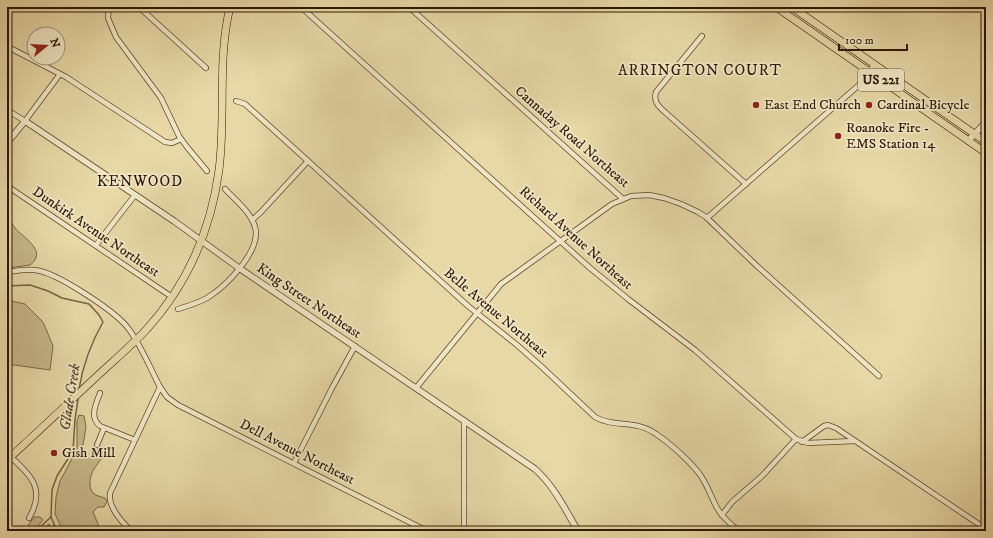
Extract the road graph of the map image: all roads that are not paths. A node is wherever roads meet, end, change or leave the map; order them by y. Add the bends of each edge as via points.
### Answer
1 (108, 7) edge
2 (139, 7) edge
3 (230, 7) edge
4 (301, 7) edge
5 (409, 7) edge
6 (776, 7) edge
7 (792, 7) edge
8 (702, 36) dead end
9 (12, 49) dead end
10 (875, 64) junction
11 (206, 68) dead end
12 (869, 72) junction
13 (60, 74) junction
14 (236, 100) dead end
15 (7, 110) edge
16 (25, 121) junction
17 (986, 122) edge
18 (974, 134) junction
19 (181, 139) junction
20 (968, 141) junction
21 (986, 142) edge
22 (7, 144) edge
23 (986, 153) edge
24 (308, 161) junction
25 (207, 172) dead end
26 (746, 184) junction
27 (7, 186) edge
28 (225, 189) dead end
29 (135, 195) junction
30 (622, 199) junction
31 (707, 218) junction
32 (252, 220) junction
33 (201, 241) junction
34 (561, 241) junction
35 (96, 245) junction
36 (239, 268) junction
37 (7, 272) edge
38 (172, 297) junction
39 (986, 309) edge
40 (178, 310) dead end
41 (477, 314) junction
42 (986, 319) edge
43 (136, 340) junction
44 (355, 346) junction
45 (879, 376) dead end
46 (160, 387) junction
47 (416, 388) junction
48 (100, 393) dead end
49 (464, 420) junction
50 (104, 428) junction
51 (796, 439) junction
52 (136, 440) junction
53 (855, 441) junction
54 (802, 442) junction
55 (97, 445) dead end
56 (9, 459) edge
57 (294, 462) junction
58 (722, 515) junction
59 (29, 518) dead end
60 (986, 529) edge
61 (131, 531) edge
62 (427, 531) edge
63 (464, 531) edge
64 (578, 531) edge
65 (739, 531) edge

1 - 19 street via 108,18 113,31 161,98
2 - 11 street
3 - 33 main road via 222,66 219,168 214,201
4 - 34 street, Richard Avenue Northeast
5 - 30 street, Cannaday Road Northeast
6 - 12 main road, US 221
7 - 10 main road, US 221
8 - 26 street via 655,95 656,102
9 - 13 street
10 - 12 street
10 - 18 main road, US 221
12 - 20 main road, US 221
12 - 26 street via 859,85
13 - 16 street
13 - 19 street via 165,142
14 - 24 street, Belle Avenue Northeast via 245,104
15 - 16 street, King Street Northeast
16 - 22 street
16 - 29 street, King Street Northeast
17 - 18 street
18 - 20 street
18 - 21 main road, US 221
19 - 25 street
20 - 23 main road, US 221
24 - 32 street
24 - 41 street, Belle Avenue Northeast
26 - 31 street
27 - 35 street, Dunkirk Avenue Northeast
28 - 32 street
29 - 33 street, King Street Northeast
29 - 35 street
30 - 31 street, Cannaday Road Northeast via 638,195 658,196 690,207
30 - 34 street
31 - 45 street, Cannaday Road Northeast
32 - 36 street via 256,240
33 - 36 street, King Street Northeast
33 - 38 main road
34 - 41 street via 506,280
34 - 51 street, Richard Avenue Northeast via 609,284 706,359
35 - 38 street, Dunkirk Avenue Northeast
36 - 40 street via 214,294
36 - 44 street, King Street Northeast
37 - 43 street, Dell Avenue Northeast via 34,270 59,278 119,318
38 - 43 main road
39 - 42 street
41 - 47 street
41 - 58 street, Belle Avenue Northeast via 532,359 595,418 605,422 639,426 664,440 696,470
43 - 46 street, Dell Avenue Northeast
43 - 56 main road
44 - 47 street, King Street Northeast
44 - 57 street
46 - 52 street
46 - 57 street, Dell Avenue Northeast via 171,401
47 - 49 street, King Street Northeast
48 - 50 street via 93,417 96,423
49 - 63 street
49 - 64 street, King Street Northeast via 542,475
50 - 52 street
50 - 55 street
51 - 54 street, Richard Avenue Northeast
51 - 58 street
52 - 61 street via 109,497 116,514
53 - 54 street, Richard Avenue Northeast
53 - 54 street via 828,425
53 - 60 street
56 - 59 street via 29,474 33,481 36,499
57 - 62 street, Dell Avenue Northeast
58 - 65 street, Belle Avenue Northeast

